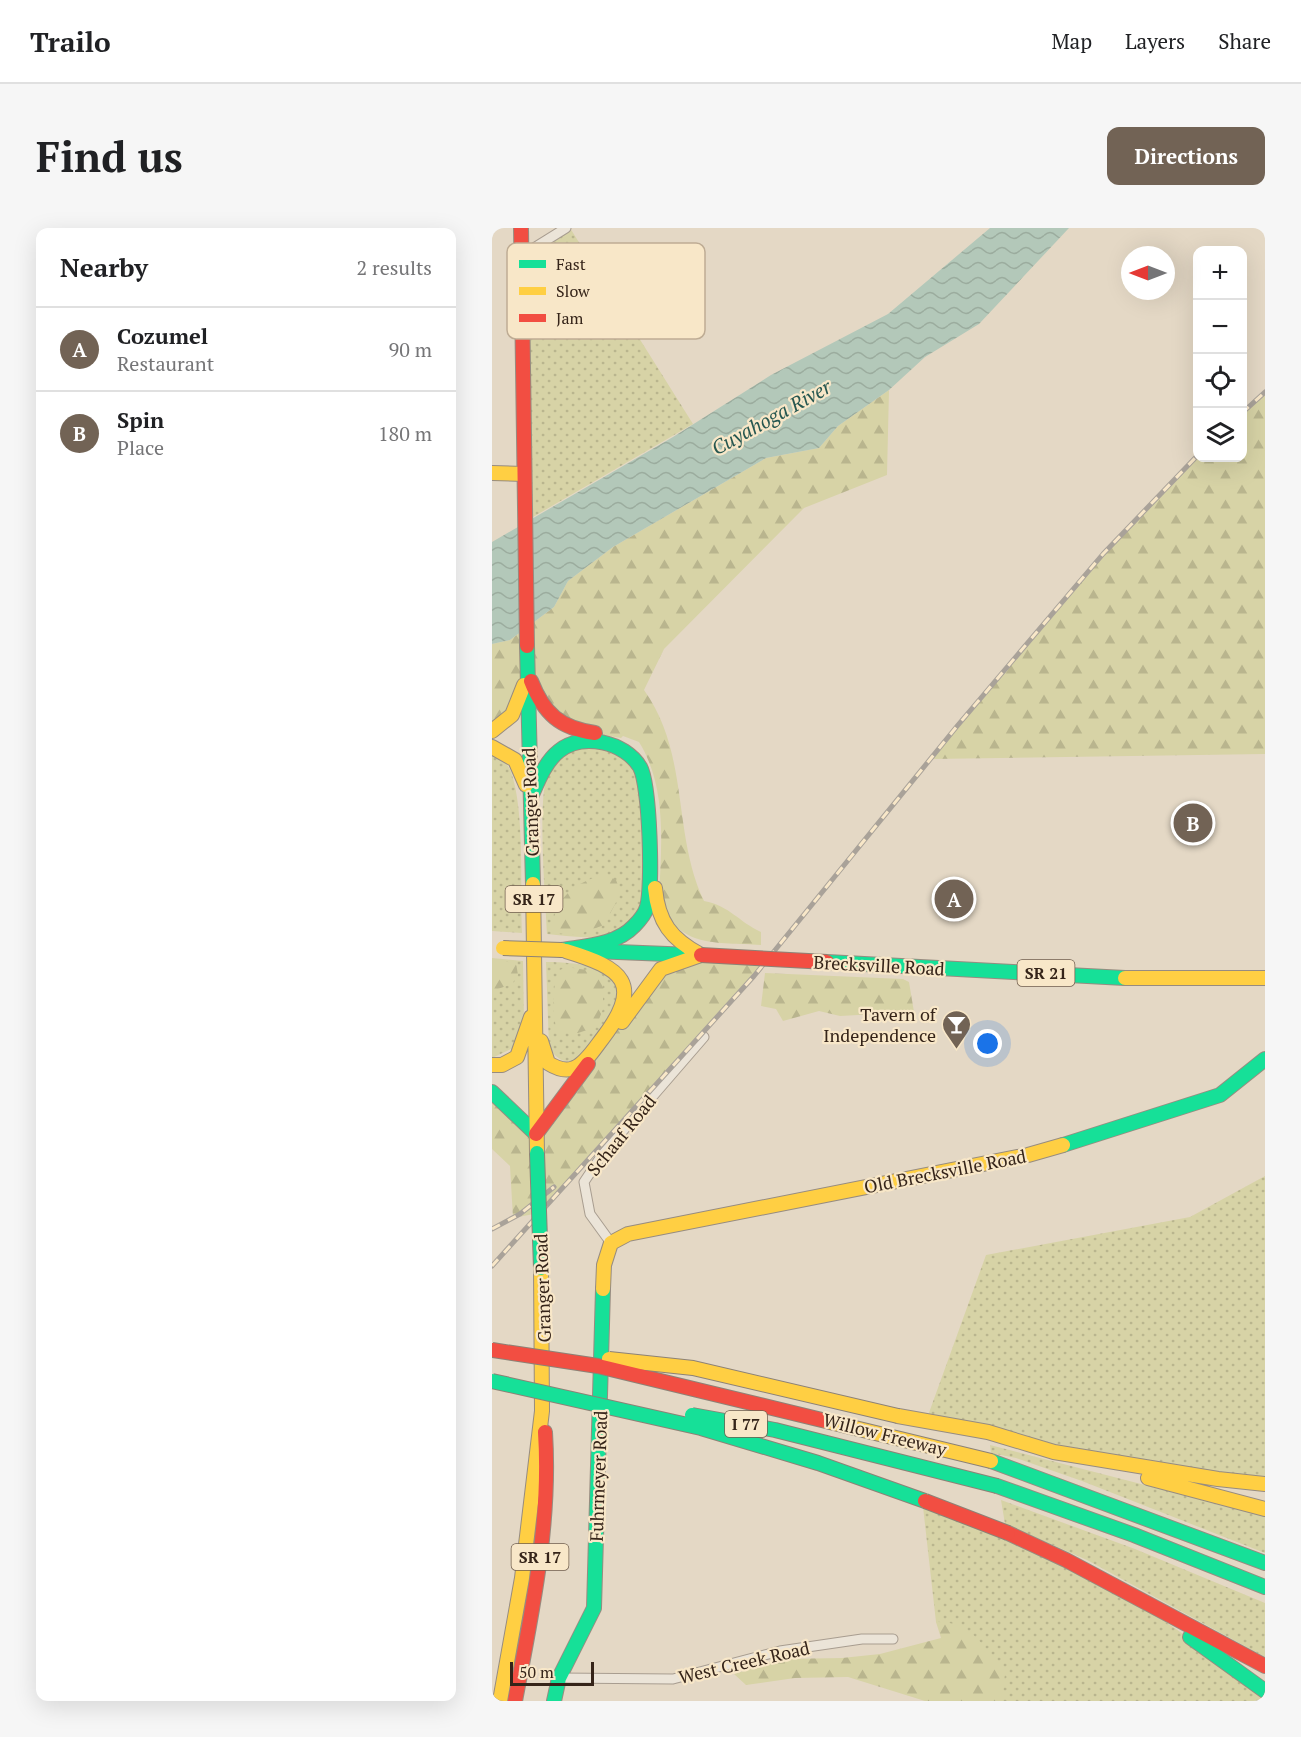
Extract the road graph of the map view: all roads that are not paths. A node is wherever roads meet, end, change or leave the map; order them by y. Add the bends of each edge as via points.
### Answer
1 (566, 228) edge
2 (542, 243) edge
3 (522, 339) edge
4 (492, 473) edge
5 (524, 474) junction
6 (528, 674) junction
7 (492, 731) edge
8 (492, 747) edge
9 (530, 799) junction
10 (497, 948) edge
11 (561, 950) junction
12 (701, 955) junction
13 (1265, 978) edge
14 (536, 1000) junction
15 (704, 1037) dead end
16 (1265, 1059) edge
17 (492, 1065) edge
18 (492, 1092) edge
19 (536, 1134) junction
20 (611, 1244) junction
21 (492, 1348) edge
22 (492, 1380) edge
23 (542, 1411) junction
24 (1054, 1452) junction
25 (1265, 1484) edge
26 (1265, 1509) edge
27 (524, 1562) junction
28 (1265, 1563) edge
29 (539, 1564) junction
30 (1114, 1587) junction
31 (1265, 1587) edge
32 (893, 1640) dead end
33 (1265, 1666) edge
34 (559, 1678) junction
35 (1265, 1691) edge
36 (500, 1701) edge
37 (514, 1701) edge
38 (554, 1701) edge

1 - 2 street
3 - 5 main road, Granger Road / SR 17
4 - 5 main road
5 - 6 main road, Granger Road / SR 17
6 - 7 main road via 512,715
6 - 9 main road, Granger Road / SR 17
6 - 12 main road via 542,707 560,725 621,738 642,754 654,787 658,913 671,938
8 - 9 main road via 515,760
9 - 11 main road via 547,762 563,747 579,741 599,741 632,758 641,770 646,792 647,907 642,921 615,940
9 - 14 main road, Granger Road / SR 17
10 - 11 main road, Brecksville Road / SR 21, bridge
11 - 12 main road, Brecksville Road / SR 21
11 - 14 main road via 614,970 624,991 621,1012 578,1067 558,1069 545,1058
12 - 13 main road, Brecksville Road / SR 21, bridge via 1130,978
12 - 19 main road via 661,969
14 - 17 main road via 517,1057 502,1065
14 - 19 main road, Granger Road / SR 17
15 - 20 street, Schaaf Road via 602,1155 584,1182 590,1214
16 - 20 main road, Old Brecksville Road via 1220,1095 1028,1155 628,1234
18 - 19 main road
19 - 23 main road, Granger Road / SR 17, bridge
20 - 34 main road, Fuhrmeyer Road via 604,1265 594,1608
21 - 24 main road, bridge via 693,1368 898,1416 988,1432
21 - 28 main road, Willow Freeway / I 77, bridge via 598,1366 991,1461
22 - 30 main road, bridge via 778,1449 922,1498 1008,1533
22 - 31 main road, Willow Freeway / I 77, bridge via 775,1430 998,1486
23 - 27 main road, Granger Road / SR 17
23 - 29 main road, Granger Road / SR 17 via 547,1461
24 - 25 main road
24 - 26 main road
27 - 29 main road
27 - 36 main road, Granger Road / SR 17
29 - 37 main road, Granger Road / SR 17
30 - 33 main road
30 - 35 main road
32 - 34 street, West Creek Road via 862,1640 780,1651 673,1679
34 - 38 main road, Fuhrmeyer Road

